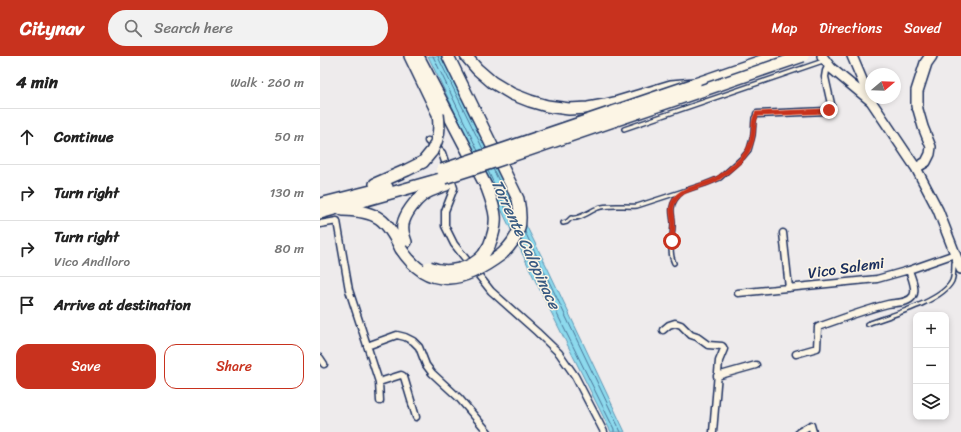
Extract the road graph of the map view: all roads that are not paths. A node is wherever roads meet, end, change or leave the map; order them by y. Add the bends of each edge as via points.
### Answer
1 (410, 56) edge
2 (418, 56) edge
3 (448, 56) edge
4 (466, 56) edge
5 (776, 56) edge
6 (803, 56) edge
7 (852, 56) edge
8 (931, 56) edge
9 (825, 60) edge
10 (696, 84) junction
11 (865, 87) edge
12 (865, 97) edge
13 (872, 104) edge
14 (916, 106) joint
15 (757, 114) joint
16 (624, 129) dead end
17 (430, 146) junction
18 (916, 168) junction
19 (444, 178) junction
20 (683, 191) junction
21 (327, 205) edge
22 (320, 213) edge
23 (563, 223) dead end
24 (320, 224) edge
25 (783, 233) dead end
26 (404, 246) junction
27 (958, 262) edge
28 (674, 263) dead end
29 (909, 270) junction
30 (789, 288) junction
31 (738, 293) dead end
32 (867, 324) dead end
33 (663, 330) dead end
34 (367, 346) junction
35 (796, 354) dead end
36 (320, 358) edge
37 (324, 364) dead end
38 (756, 365) dead end
39 (717, 376) junction
40 (379, 382) junction
41 (380, 401) dead end
42 (416, 417) dead end
43 (488, 432) edge
44 (604, 432) edge
45 (713, 432) edge
46 (799, 432) edge
47 (813, 432) edge

1 - 17 highway, bridge via 438,114 439,134 437,141
2 - 26 highway, bridge via 487,188 496,220 494,233 483,255 464,268 434,269 424,265
3 - 26 highway, bridge via 518,199 520,224 514,241 502,254 468,275 454,278 426,274 408,258
4 - 10 highway, bridge via 492,82 512,94 547,106 569,109 618,102 671,86
5 - 10 highway
6 - 19 highway, bridge
7 - 11 street
8 - 14 highway via 926,63 917,91
9 - 12 street
9 - 15 street via 825,77 831,104 829,110
9 - 16 lane
10 - 19 highway, bridge
13 - 18 street
14 - 18 street via 932,147 926,162
15 - 20 lane via 754,118 752,142 744,157 720,178
17 - 21 highway via 423,162 380,183 347,193
17 - 44 street via 442,153 454,188 445,211 445,226 454,244 491,291 559,353 575,376
18 - 27 street via 938,210
19 - 21 highway via 407,182
19 - 26 highway via 414,204 408,214 403,223
20 - 23 lane via 637,206 600,207
20 - 28 lane via 676,198 672,208 670,250
21 - 22 highway
21 - 26 highway via 375,215
24 - 34 street via 337,221 349,290
25 - 30 street
27 - 29 street, Vico Salemi
27 - 32 lane via 954,263 952,281 945,291 927,303
29 - 30 street, Vico Salemi via 877,280
29 - 35 street via 915,291 910,300 889,303 818,327 817,348
30 - 31 street, Vico Salemi
33 - 39 street via 675,323 708,345 722,346 724,349
34 - 40 street
34 - 43 street via 397,335 413,341 419,347 432,373 459,398
36 - 37 street
38 - 39 street
39 - 45 street
40 - 41 street
40 - 42 street via 403,376
46 - 47 street via 811,425

